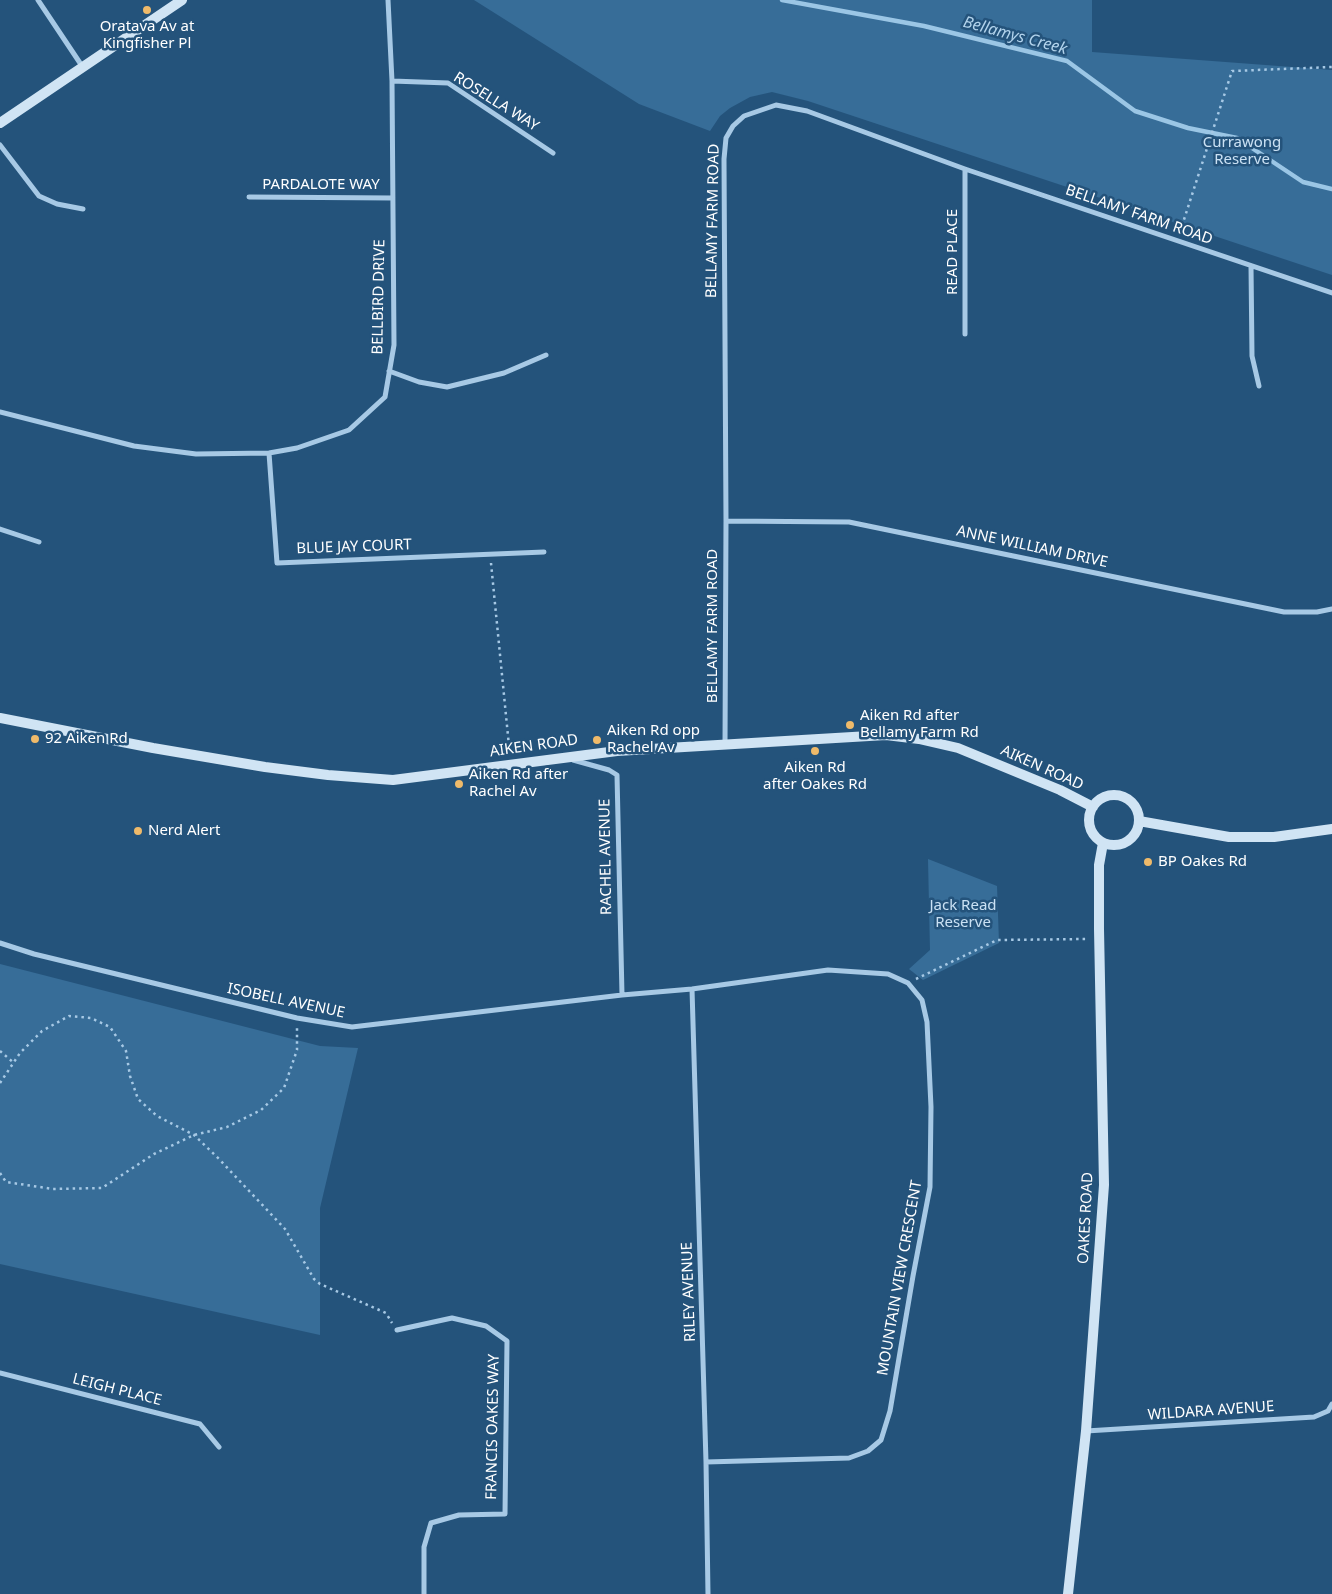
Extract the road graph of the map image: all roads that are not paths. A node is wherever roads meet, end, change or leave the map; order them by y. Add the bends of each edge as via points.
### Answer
1 (38, 0) edge
2 (182, 0) edge
3 (388, 0) edge
4 (82, 66) junction
5 (392, 80) junction
6 (0, 123) edge
7 (0, 145) edge
8 (553, 153) dead end
9 (965, 169) junction
10 (249, 197) dead end
11 (393, 198) junction
12 (83, 209) dead end
13 (1251, 266) junction
14 (1332, 294) edge
15 (965, 334) dead end
16 (546, 355) dead end
17 (389, 371) junction
18 (1259, 386) dead end
19 (0, 412) edge
20 (269, 452) junction
21 (726, 521) junction
22 (0, 529) edge
23 (38, 542) dead end
24 (544, 552) dead end
25 (1332, 609) edge
26 (0, 718) edge
27 (724, 744) junction
28 (563, 757) junction
29 (1093, 807) junction
30 (1139, 821) junction
31 (1332, 829) edge
32 (1103, 842) junction
33 (0, 943) edge
34 (692, 989) junction
35 (622, 995) junction
36 (397, 1330) road end
37 (0, 1373) edge
38 (1332, 1404) edge
39 (1086, 1431) junction
40 (219, 1447) dead end
41 (706, 1462) junction
42 (424, 1594) edge
43 (708, 1594) edge
44 (1068, 1594) edge

1 - 4 street
2 - 4 street
3 - 5 street, BELLBIRD DRIVE
4 - 6 street
5 - 8 street, ROSELLA WAY via 448,83
5 - 11 street, BELLBIRD DRIVE
7 - 12 street via 39,196 57,204
9 - 13 street, BELLAMY FARM ROAD
9 - 15 street, READ PLACE
9 - 21 street, BELLAMY FARM ROAD via 807,111 776,105 744,116 733,126 726,138 724,159
10 - 11 street, PARDALOTE WAY
11 - 17 street, BELLBIRD DRIVE via 394,345
13 - 14 street, BELLAMY FARM ROAD
13 - 18 street via 1252,356
16 - 17 street via 504,373 447,387 419,382
17 - 20 street, BELLBIRD DRIVE via 385,397 349,430 297,448
19 - 20 street, BELLBIRD DRIVE via 134,446 196,454
20 - 24 street, BLUE JAY COURT via 276,563
21 - 25 street, ANNE WILLIAM DRIVE via 848,522 1284,612
21 - 27 street, BELLAMY FARM ROAD
22 - 23 street
26 - 28 street, AIKEN ROAD via 265,767 361,778 402,779
27 - 28 street, AIKEN ROAD
27 - 29 street, AIKEN ROAD via 886,735 919,739 958,748
28 - 35 street, RACHEL AVENUE via 603,768 617,776
29 - 30 street via 1109,796 1118,796 1133,805
29 - 32 street via 1089,824 1096,838
30 - 31 street via 1236,838 1274,837
30 - 32 street via 1129,840 1112,845
32 - 39 street, OAKES ROAD via 1099,865 1099,939 1104,1185
33 - 35 street, ISOBELL AVENUE via 297,1018 352,1027
34 - 35 street, ISOBELL AVENUE
34 - 41 street, RILEY AVENUE
34 - 41 street, MOUNTAIN VIEW CRESCENT via 828,970 888,974 908,983 922,1000 927,1022 931,1107 930,1187 890,1411 881,1440 868,1451 849,1458
36 - 42 street, FRANCIS OAKES WAY via 452,1318 486,1326 506,1341 505,1514 459,1515 431,1523 424,1547
37 - 40 street, LEIGH PLACE via 200,1424
38 - 39 street, WILDARA AVENUE via 1328,1411 1314,1417
39 - 44 street, OAKES ROAD
41 - 43 street, RILEY AVENUE

